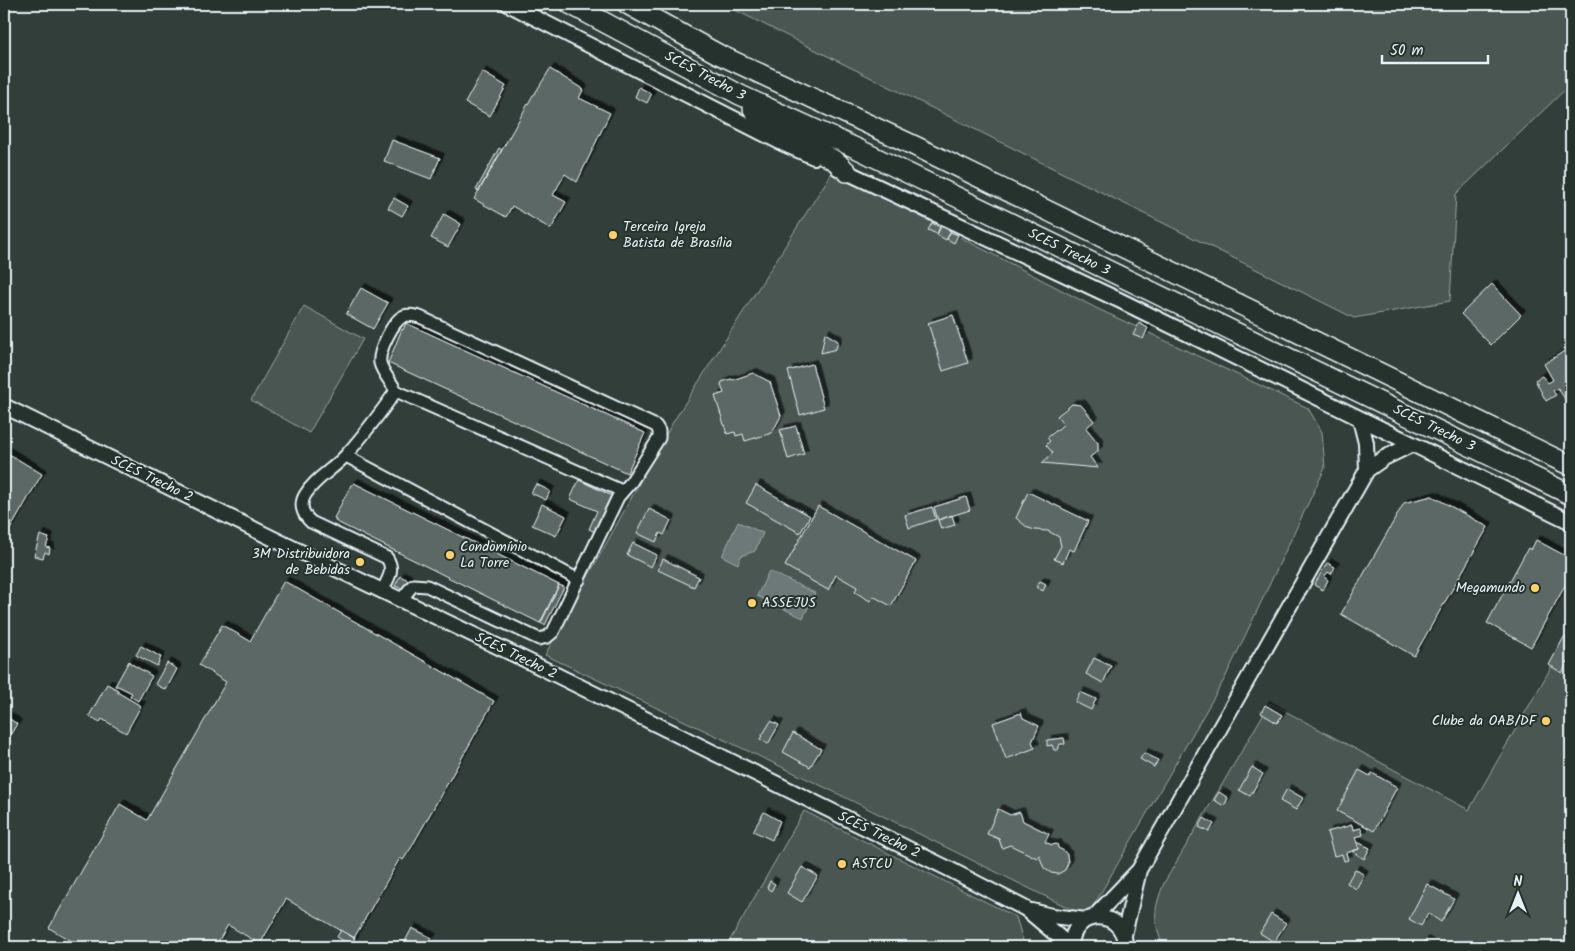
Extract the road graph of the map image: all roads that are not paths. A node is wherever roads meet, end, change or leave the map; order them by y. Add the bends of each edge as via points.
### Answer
1 (508, 4) edge
2 (570, 4) edge
3 (627, 4) edge
4 (740, 95) junction
5 (847, 172) junction
6 (396, 391) junction
7 (4, 406) edge
8 (1360, 419) junction
9 (1411, 444) junction
10 (346, 456) junction
11 (1571, 466) edge
12 (1367, 470) junction
13 (622, 491) junction
14 (1571, 495) edge
15 (1571, 522) edge
16 (579, 580) junction
17 (382, 591) junction
18 (401, 600) junction
19 (1139, 870) junction
20 (1026, 909) junction
21 (1090, 919) junction
22 (1124, 940) edge
23 (1071, 947) edge
24 (1136, 947) edge

1 - 5 street via 782,143
2 - 4 highway, SCES Trecho 3
3 - 11 highway, SCES Trecho 3 via 718,54 915,146
4 - 5 highway via 761,118 837,162
4 - 14 highway, SCES Trecho 3
5 - 8 street via 1121,301
6 - 10 street
6 - 13 street
6 - 13 street via 380,365 382,347 398,320 405,315 414,315 656,426 658,438
7 - 17 street, SCES Trecho 2
8 - 9 street
8 - 12 street via 1366,443
9 - 12 street
9 - 15 street
10 - 16 street
10 - 17 street via 304,496 303,511 311,522 388,558 392,571
12 - 19 street
13 - 16 street
16 - 18 street via 553,632 539,639 427,586 413,585
17 - 18 street, SCES Trecho 2
18 - 20 street, SCES Trecho 2
19 - 21 street
19 - 22 street
20 - 21 street, SCES Trecho 2 via 1052,916
20 - 23 street, SCES Trecho 2
21 - 22 street, SCES Trecho 2 via 1112,921 1119,927
21 - 23 street via 1074,931
22 - 24 street

